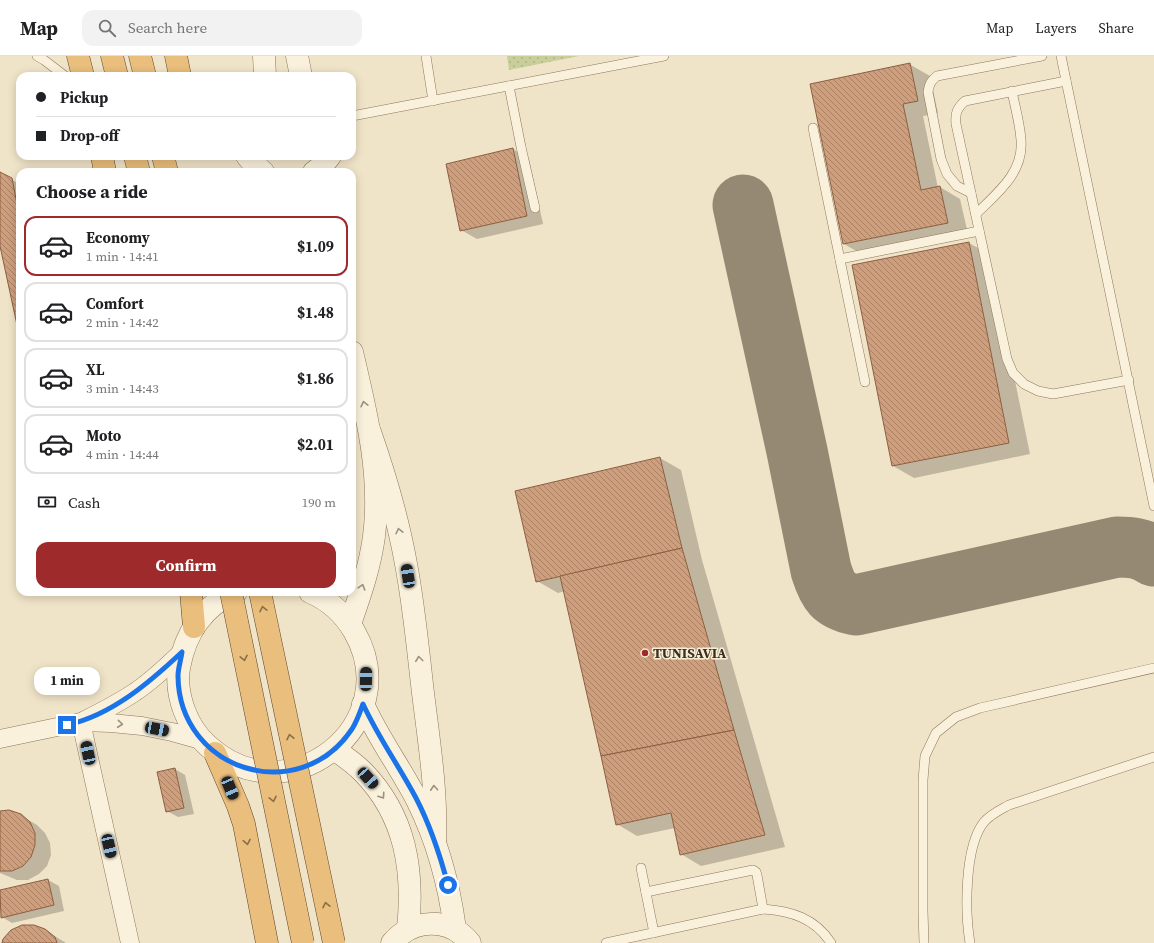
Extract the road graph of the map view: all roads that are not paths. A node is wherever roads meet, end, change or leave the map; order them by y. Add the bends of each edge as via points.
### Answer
1 (37, 56) edge
2 (78, 56) edge
3 (112, 56) edge
4 (140, 56) edge
5 (176, 56) edge
6 (264, 56) edge
7 (297, 56) edge
8 (426, 56) edge
9 (664, 56) edge
10 (1042, 56) edge
11 (1061, 56) edge
12 (60, 72) edge
13 (82, 72) edge
14 (116, 72) edge
15 (143, 72) edge
16 (179, 72) edge
17 (265, 72) edge
18 (300, 72) edge
19 (1066, 81) junction
20 (509, 86) junction
21 (1012, 91) junction
22 (432, 101) junction
23 (356, 115) edge
24 (813, 128) dead end
25 (250, 160) edge
26 (258, 168) edge
27 (971, 193) junction
28 (535, 208) dead end
29 (976, 214) junction
30 (979, 230) junction
31 (840, 259) junction
32 (356, 370) edge
33 (1129, 380) junction
34 (865, 382) dead end
35 (370, 432) junction
36 (1154, 506) edge
37 (192, 596) edge
38 (229, 596) edge
39 (231, 596) edge
40 (261, 596) edge
41 (318, 596) edge
42 (350, 624) junction
43 (194, 627) junction
44 (182, 652) junction
45 (1154, 668) edge
46 (363, 704) junction
47 (81, 722) junction
48 (0, 739) edge
49 (208, 746) junction
50 (334, 749) junction
51 (1154, 757) edge
52 (435, 841) junction
53 (641, 868) dead end
54 (646, 892) junction
55 (763, 909) junction
56 (654, 933) junction
57 (400, 936) edge
58 (463, 936) edge
59 (130, 943) edge
60 (267, 943) edge
61 (304, 943) edge
62 (334, 943) edge
63 (606, 943) edge
64 (831, 943) edge
65 (924, 943) edge
66 (970, 943) edge

1 - 12 lane
2 - 13 highway
3 - 14 highway
4 - 15 highway
5 - 16 highway
6 - 17 street
7 - 18 street
8 - 22 lane
9 - 20 lane
10 - 27 lane via 937,76 932,80 928,92 946,174 957,186
11 - 19 lane
19 - 21 lane
19 - 33 lane
20 - 22 lane
20 - 28 lane
21 - 27 lane via 965,101 958,107 955,115 956,124
21 - 29 lane via 1021,141 1020,157 1015,172 1006,185
22 - 23 lane
24 - 31 lane
25 - 26 street
27 - 29 lane
29 - 30 lane
30 - 31 lane
30 - 33 lane via 1006,359 1013,373 1024,384 1038,391 1053,394
31 - 34 lane
35 -> 32 street
33 - 36 lane
42 -> 35 street via 366,576 374,535 376,508
52 -> 35 street via 434,780 412,598 393,504
37 - 43 highway
38 - 43 street via 216,603
39 -> 61 highway, bridge
62 -> 40 highway, bridge
41 - 42 street via 339,611
42 - 46 street via 364,654 367,671
43 - 44 street
44 - 47 street via 135,692
44 - 49 street via 178,675 181,698 188,720
45 - 65 lane via 980,708 956,717 936,733 925,756 923,780
46 - 50 street via 352,729
46 - 52 street via 378,735 417,800
47 - 48 street
47 -> 49 street via 142,726 172,732
47 - 59 street
49 - 50 street via 230,762 266,772 302,767 319,760
49 -> 60 highway via 238,806 244,824
50 -> 57 street via 362,771 394,816 407,857 410,881 410,905
51 - 66 lane via 1010,806 996,812 984,822 976,836 969,871 967,914
52 - 58 street
53 - 54 lane
54 - 55 lane via 752,870 757,875
54 - 56 lane
55 - 56 lane
55 - 64 lane via 798,915 814,924
56 - 63 lane
57 - 58 street via 419,925 431,923 444,925

